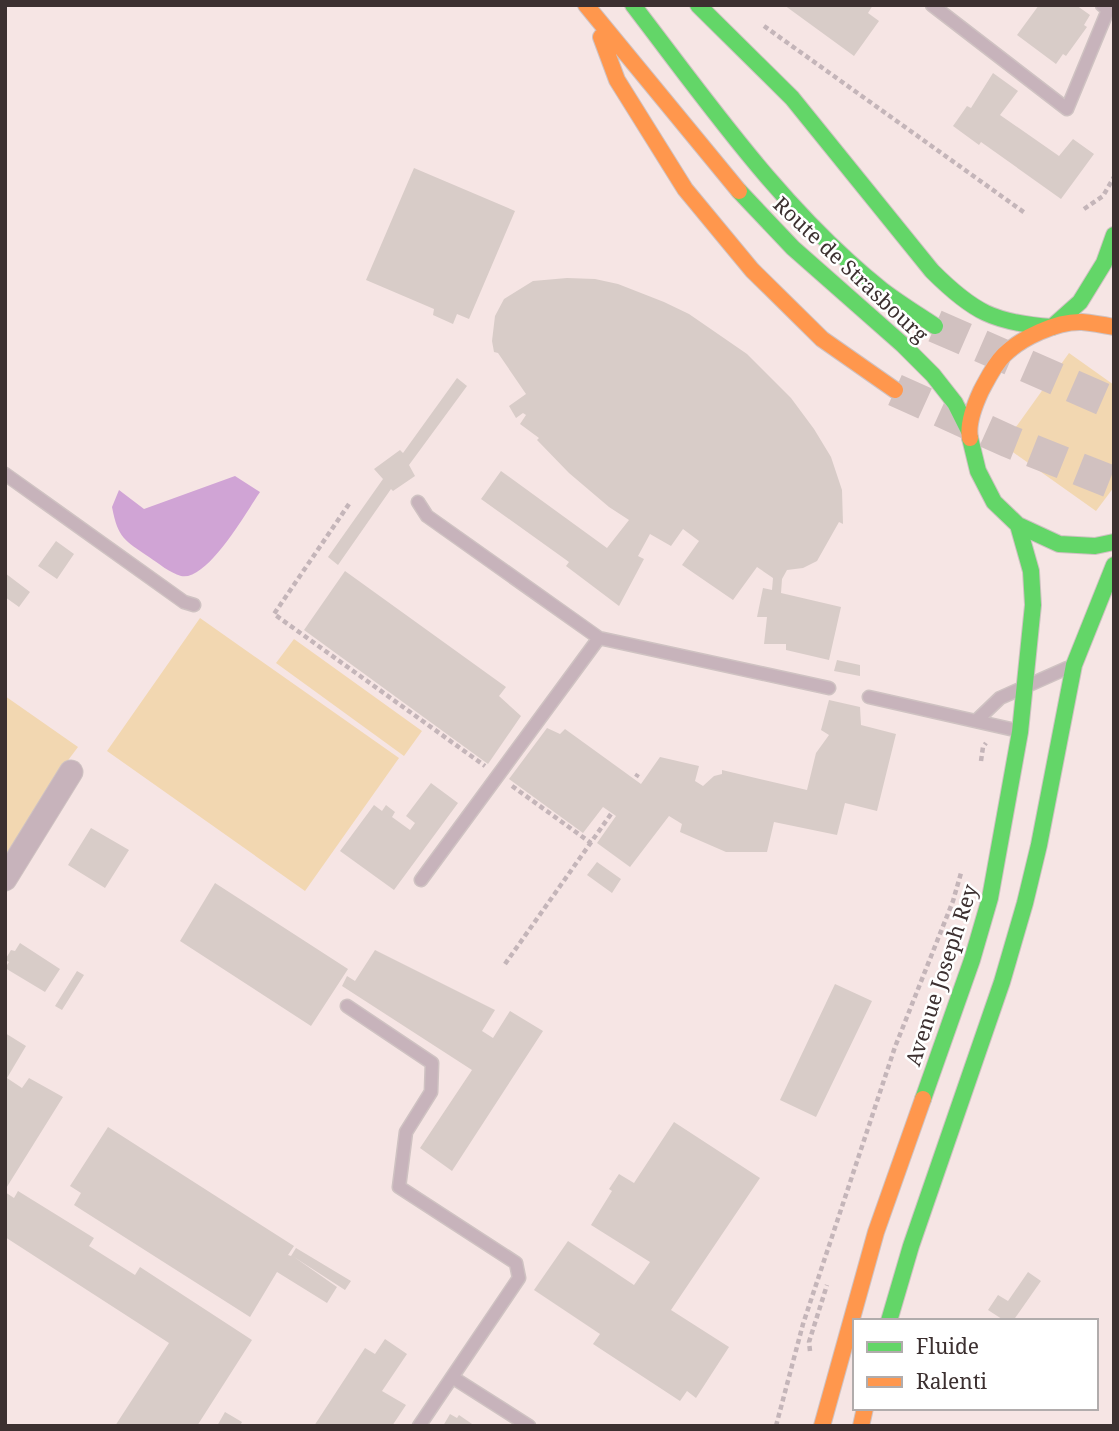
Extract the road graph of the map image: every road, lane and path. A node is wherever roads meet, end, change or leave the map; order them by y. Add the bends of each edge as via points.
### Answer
1 (633, 5) edge
2 (698, 5) edge
3 (932, 5) edge
4 (1102, 5) edge
5 (589, 9) edge
6 (758, 21) dead end
7 (1114, 177) edge
8 (1084, 209) dead end
9 (1025, 213) dead end
10 (1114, 235) edge
11 (935, 326) tunnel mouth
12 (1052, 327) junction
13 (1114, 327) edge
14 (895, 390) tunnel mouth
15 (969, 430) junction
16 (5, 474) edge
17 (418, 502) dead end
18 (349, 504) dead end
19 (1018, 525) junction
20 (1114, 542) edge
21 (1114, 565) edge
22 (194, 606) dead end
23 (599, 638) junction
24 (1074, 666) junction
25 (1024, 686) junction
26 (829, 688) dead end
27 (869, 697) dead end
28 (976, 721) junction
29 (996, 727) junction
30 (1020, 732) junction
31 (980, 771) dead end
32 (71, 772) dead end
33 (498, 776) junction
34 (611, 814) dead end
35 (591, 843) junction
36 (963, 866) dead end
37 (5, 879) edge
38 (421, 880) dead end
39 (505, 964) dead end
40 (347, 1006) dead end
41 (890, 1319) edge
42 (452, 1377) junction
43 (419, 1426) edge
44 (529, 1426) edge
45 (776, 1426) edge
46 (822, 1426) edge

1 - 11 main road, Route de Strasbourg via 753,158 813,226 874,284
2 - 12 main road via 792,98 954,294 998,319
3 - 4 lane via 1067,108 1108,10
5 - 14 main road, Route de Strasbourg via 617,79 685,190 752,271 822,340
5 - 15 main road, Route de Strasbourg via 742,195 793,248 933,375
6 - 9 path
7 - 8 path via 1103,196
10 - 12 main road via 1104,263 1080,302
12 - 13 main road via 1080,322
12 - 15 main road via 1004,355 976,402
15 - 19 main road via 978,471 994,502
16 - 22 lane
17 - 23 lane via 427,516
18 - 33 path via 274,614
19 - 20 main road via 1059,544 1094,547
19 - 25 main road, Avenue Joseph Rey via 1031,571 1034,605
21 - 24 main road
23 - 26 lane
23 - 33 lane
24 - 25 lane
24 - 41 main road via 1025,903
25 - 28 lane via 1000,698
25 - 30 main road, Avenue Joseph Rey
27 - 28 lane
28 - 29 lane
29 - 30 lane
29 - 31 path via 983,747
30 - 46 main road, Avenue Joseph Rey via 980,935 876,1232
32 - 37 street
33 - 35 path
33 - 38 lane
34 - 35 path
35 - 39 path
36 - 45 path via 895,1046 803,1324
40 - 42 lane via 432,1063 431,1092 406,1132 399,1187 516,1263 519,1278
42 - 43 lane
42 - 44 lane

